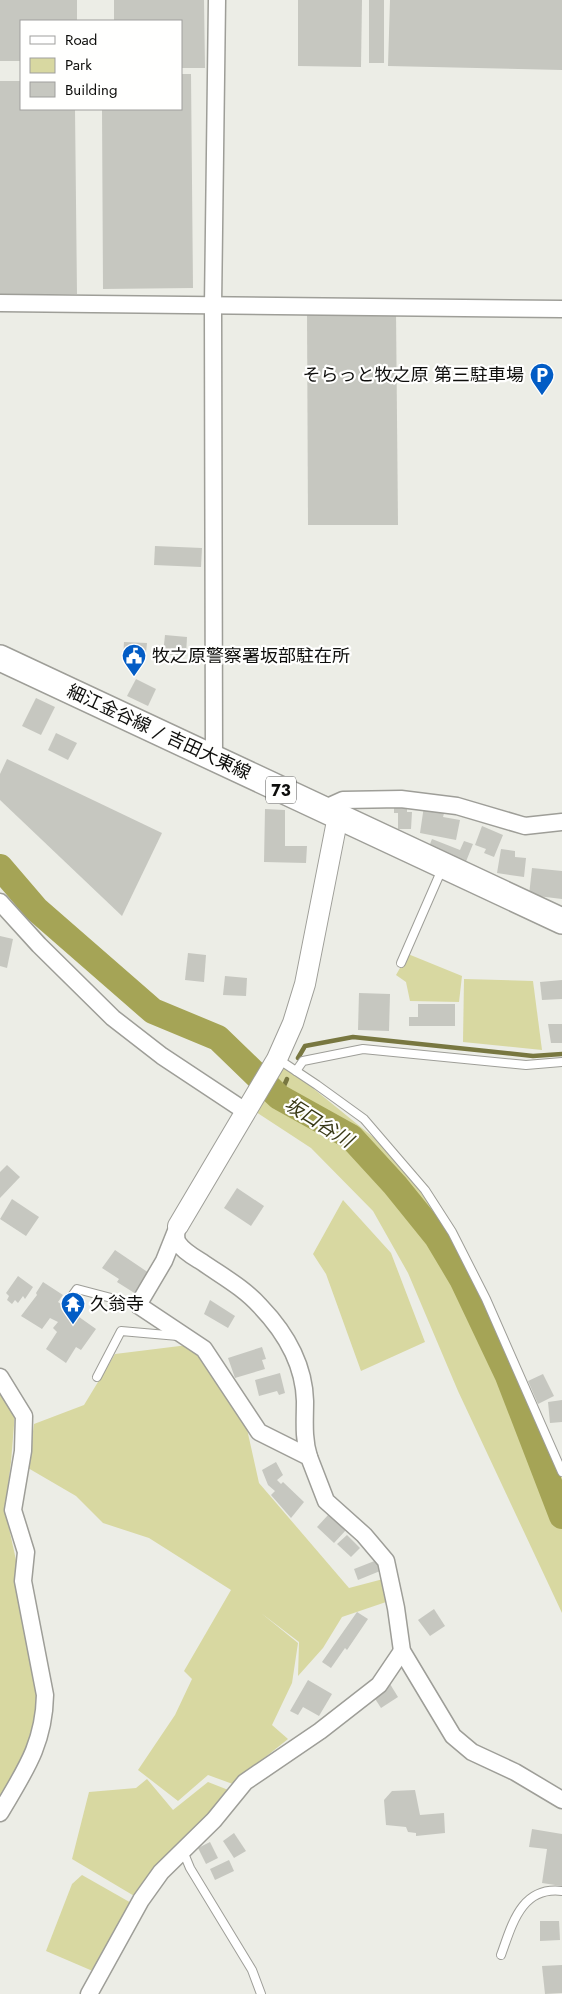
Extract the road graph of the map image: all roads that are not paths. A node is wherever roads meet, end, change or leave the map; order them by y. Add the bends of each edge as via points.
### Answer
1 (217, 0) edge
2 (0, 303) edge
3 (213, 306) junction
4 (562, 309) edge
5 (1, 662) edge
6 (214, 758) junction
7 (330, 813) junction
8 (562, 822) edge
9 (442, 867) junction
10 (0, 902) edge
11 (562, 921) edge
12 (401, 963) dead end
13 (562, 1062) edge
14 (274, 1063) junction
15 (296, 1071) junction
16 (247, 1108) junction
17 (178, 1226) junction
18 (72, 1296) dead end
19 (138, 1305) junction
20 (185, 1337) junction
21 (0, 1377) edge
22 (97, 1377) dead end
23 (309, 1457) junction
24 (562, 1472) edge
25 (402, 1651) junction
26 (562, 1800) edge
27 (0, 1813) edge
28 (183, 1851) junction
29 (562, 1891) edge
30 (501, 1955) dead end
31 (89, 1994) edge
32 (262, 1994) edge

1 - 3 street
2 - 3 street
3 - 4 street
3 - 6 street
5 - 6 main road, 細江金谷線 / 吉田大東線 / 73
6 - 7 main road, 細江金谷線 / 吉田大東線 / 73
7 - 8 street via 343,800 401,799 457,806 526,826
7 - 9 main road, 細江金谷線 / 吉田大東線 / 73
7 - 14 street via 305,984 293,1023
9 - 11 main road, 細江金谷線 / 吉田大東線 / 73
9 - 12 lane
10 - 16 street via 113,1018 162,1056
13 - 15 lane via 526,1065 363,1049 304,1061
14 - 15 lane
14 - 16 street
15 - 24 lane via 364,1119 425,1190 452,1232 486,1299
16 - 17 street
17 - 19 street via 164,1261
17 - 23 street via 177,1240 184,1250 243,1290 286,1340 303,1384 304,1444
18 - 19 lane via 77,1289
19 - 20 street
20 - 22 lane via 121,1331
20 - 23 street via 204,1349 259,1432
21 - 27 street via 24,1416 23,1451 13,1510 26,1552 23,1580 45,1695 38,1745
23 - 25 street via 326,1501 364,1535 386,1562
25 - 26 street via 453,1736 472,1752 516,1772
25 - 28 street via 379,1685 320,1731 245,1782
28 - 31 street via 148,1888
28 - 32 lane via 252,1970
29 - 30 lane via 549,1889 529,1900 517,1913

